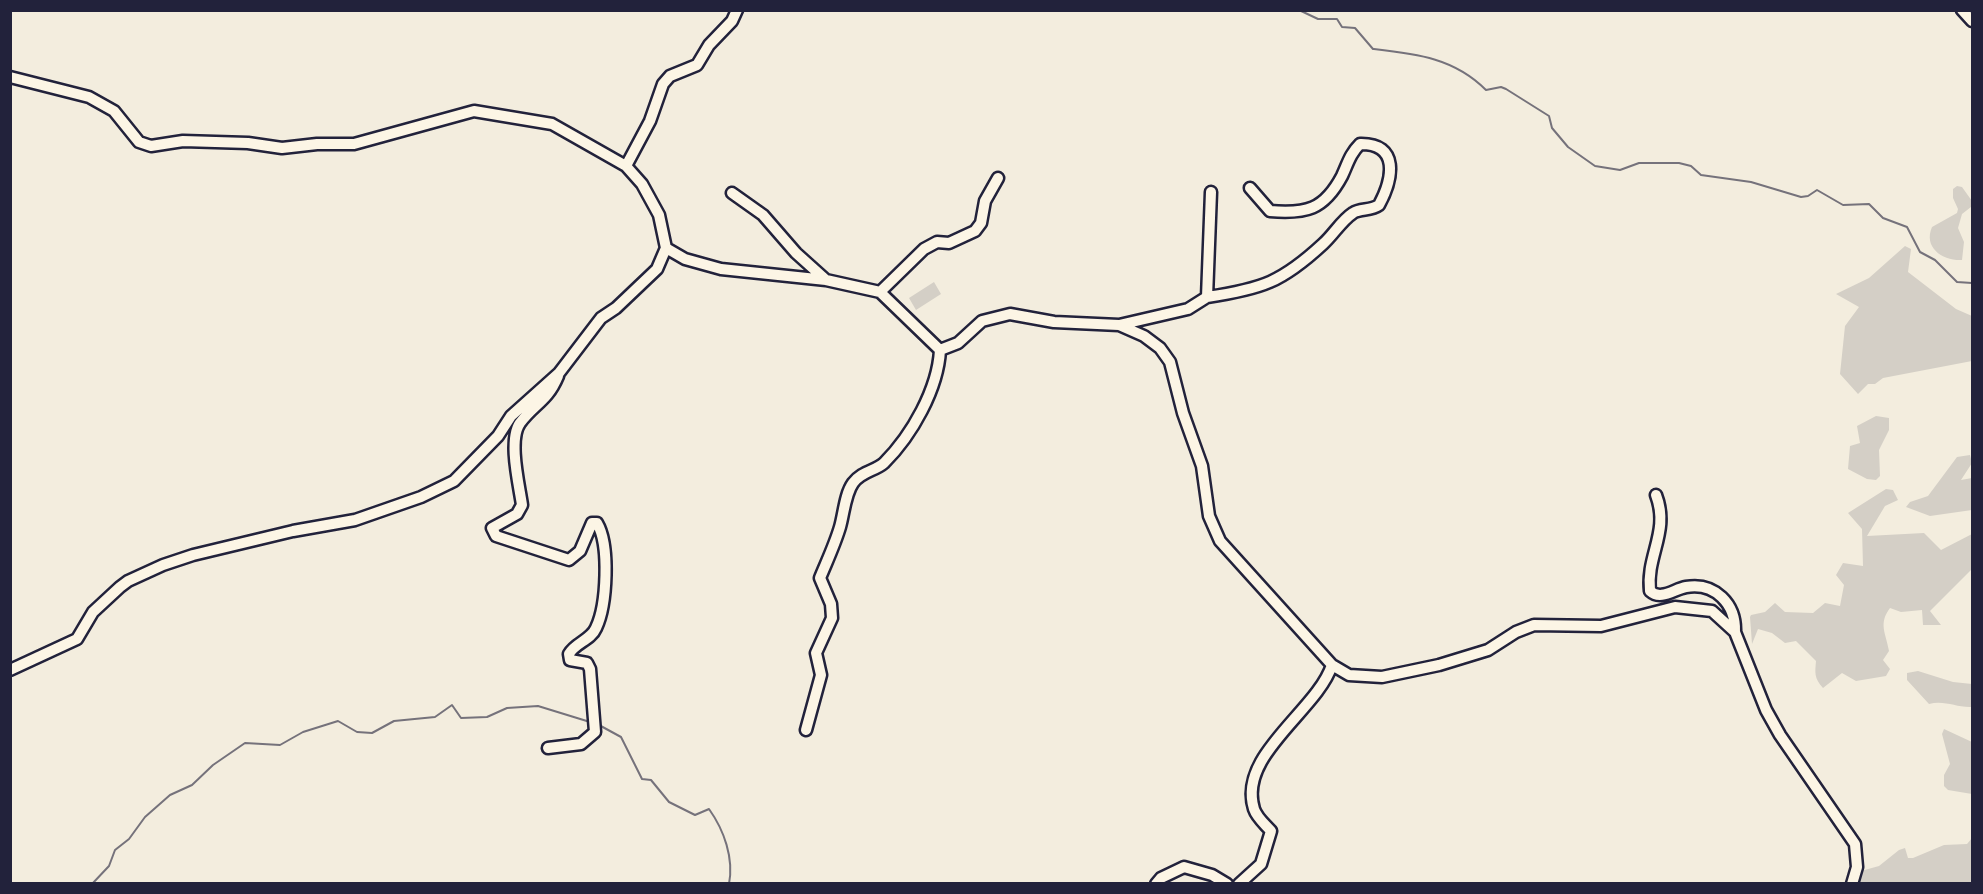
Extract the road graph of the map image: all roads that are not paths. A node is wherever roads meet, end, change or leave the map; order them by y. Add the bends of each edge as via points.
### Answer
1 (737, 10) edge
2 (1962, 10) edge
3 (1972, 21) edge
4 (10, 77) edge
5 (626, 166) junction
6 (998, 178) dead end
7 (1250, 188) dead end
8 (1211, 192) dead end
9 (732, 193) dead end
10 (666, 248) junction
11 (826, 280) junction
12 (880, 292) junction
13 (1207, 297) junction
14 (1119, 325) junction
15 (940, 350) junction
16 (560, 373) junction
17 (1656, 495) dead end
18 (1735, 632) junction
19 (1332, 665) junction
20 (10, 670) edge
21 (806, 730) dead end
22 (548, 748) dead end
23 (1156, 884) edge
24 (1227, 884) edge
25 (1239, 884) edge
26 (1852, 884) edge

1 - 5 street via 697,65 670,76 663,84 650,121
2 - 3 street
4 - 5 street via 89,97 114,111 139,142 151,146 183,141 282,148 354,144 474,111 552,124
5 - 10 street via 642,184 659,215
6 - 12 street via 975,231 924,249
7 - 13 street via 1269,211 1308,212 1326,200 1350,154 1360,144 1373,143 1389,157 1389,178 1379,205 1356,211 1344,220 1293,271 1253,290
8 - 13 street
9 - 11 street via 763,215
10 - 11 street via 685,259 721,269
10 - 16 street via 657,268 601,318
11 - 12 street
12 - 15 street
13 - 14 street via 1188,309
14 - 15 street via 1044,321 1010,314 982,321 957,344
14 - 19 street via 1144,336 1170,362 1202,466 1209,516 1220,541
15 - 21 street via 933,390 900,446 881,465 864,472 853,483 845,503 840,528 820,578 831,604 832,618 816,653 821,675
16 - 20 street via 511,416 498,436 454,481 356,520 292,531 163,565 120,587 93,612 77,639
16 - 22 street via 550,393 519,423 514,438 522,505 517,514 494,525 492,532 496,537 568,560 576,557 592,524 597,523 603,532 607,556 596,629 569,654 570,660 586,663 590,669 595,732 581,744
17 - 18 street via 1661,511 1660,536 1649,568 1650,591 1660,596 1694,586 1718,593 1732,609
18 - 19 street via 1712,611 1675,607 1601,626 1534,625 1488,650 1382,677 1349,675
18 - 26 street via 1780,735 1855,844 1857,867
19 - 25 street via 1328,679 1261,762 1252,796 1259,818 1271,831 1261,864
23 - 24 street via 1184,867

